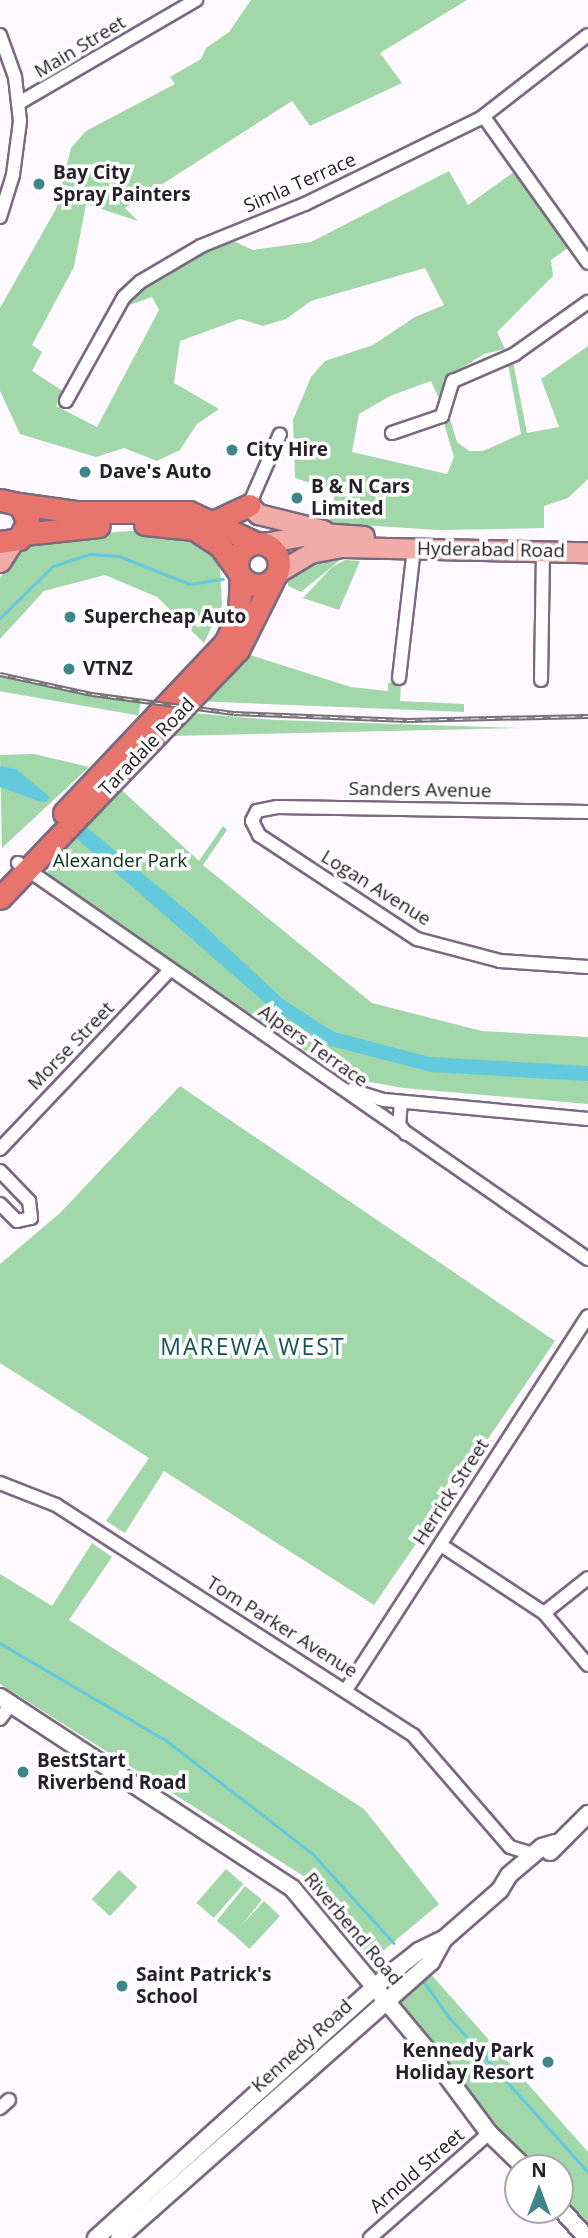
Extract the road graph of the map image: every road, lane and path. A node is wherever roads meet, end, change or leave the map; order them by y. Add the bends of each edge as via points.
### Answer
1 (196, 0) edge
2 (0, 35) edge
3 (588, 35) edge
4 (19, 103) junction
5 (484, 117) junction
6 (0, 217) edge
7 (588, 263) edge
8 (588, 302) edge
9 (66, 401) dead end
10 (392, 433) dead end
11 (280, 434) dead end
12 (7, 499) edge
13 (249, 505) junction
14 (215, 521) junction
15 (331, 533) junction
16 (12, 539) edge
17 (258, 543) junction
18 (404, 547) junction
19 (542, 552) junction
20 (588, 552) edge
21 (0, 562) edge
22 (239, 573) junction
23 (275, 577) junction
24 (399, 678) dead end
25 (541, 680) dead end
26 (588, 812) edge
27 (254, 814) joint
28 (22, 867) junction
29 (0, 881) edge
30 (0, 898) edge
31 (588, 967) edge
32 (170, 970) junction
33 (338, 1083) junction
34 (401, 1102) junction
35 (588, 1119) edge
36 (406, 1134) junction
37 (0, 1149) edge
38 (0, 1171) edge
39 (0, 1204) edge
40 (588, 1259) edge
41 (588, 1316) edge
42 (0, 1483) edge
43 (441, 1545) junction
44 (588, 1578) edge
45 (544, 1613) junction
46 (588, 1665) edge
47 (346, 1690) junction
48 (5, 1701) edge
49 (0, 1719) edge
50 (588, 1814) edge
51 (555, 1843) junction
52 (510, 1847) junction
53 (533, 1854) junction
54 (509, 1875) junction
55 (500, 1890) junction
56 (444, 1939) junction
57 (375, 1987) junction
58 (386, 2001) junction
59 (489, 2133) junction
60 (511, 2154) edge
61 (179, 2174) junction
62 (574, 2224) edge
63 (96, 2238) edge
64 (119, 2238) edge
65 (370, 2238) edge
66 (586, 2238) edge

1 - 4 street, Main Street
2 - 4 street via 11,61
3 - 5 street, Simla Terrace
4 - 6 street via 20,136
5 - 7 street
5 - 9 street, Simla Terrace via 305,204 201,246 140,282 124,297
8 - 10 street via 515,354 453,381 442,416
11 - 13 street
12 - 14 highway via 87,512 174,509
12 - 16 highway via 28,521
13 - 14 highway
13 - 15 main road via 258,514
14 - 17 highway
15 - 17 main road, Hyderabad Road
15 - 18 main road, Hyderabad Road via 373,537
16 - 21 main road
16 - 22 highway via 79,525 181,525 220,546
17 - 22 highway via 242,549
17 - 23 highway via 279,557
18 - 19 main road, Hyderabad Road
18 - 23 main road, Hyderabad Road via 319,550
18 - 24 street
19 - 20 main road, Hyderabad Road
19 - 25 street
22 - 23 highway via 256,585
22 - 28 highway, Taradale Road via 239,613 225,643
23 - 28 highway, Taradale Road via 238,650
26 - 27 street, Sanders Avenue via 277,807
27 - 31 street, Logan Avenue via 253,827 259,835 417,939 500,961
28 - 29 highway, Taradale Road
28 - 30 highway, Taradale Road
28 - 32 street, Alpers Terrace
32 - 33 street, Alpers Terrace
32 - 37 street, Morse Street
33 - 34 street via 369,1097
33 - 36 street, Alpers Terrace
34 - 35 street
34 - 36 street via 399,1124
36 - 40 street, Alpers Terrace
38 - 39 street via 29,1201 31,1218 17,1221
41 - 43 street, Herrick Street
42 - 47 street, Tom Parker Avenue via 56,1505
43 - 45 street
43 - 47 street, Herrick Street
44 - 45 street
45 - 46 street
47 - 52 street, Tom Parker Avenue via 421,1741
48 - 49 street
48 - 57 main road, Riverbend Road via 281,1879
50 - 51 main road, Kennedy Road
51 - 53 main road, Kennedy Road
51 - 55 main road, Kennedy Road via 511,1887
52 - 53 street
52 - 54 street via 514,1863
53 - 54 main road, Kennedy Road
54 - 55 main road, Kennedy Road
55 - 56 main road, Kennedy Road
56 - 57 main road, Kennedy Road via 419,1951
56 - 58 main road, Kennedy Road via 431,1962
57 - 58 main road, Riverbend Road
57 - 61 main road, Kennedy Road
58 - 59 main road, Riverbend Road
58 - 61 main road, Kennedy Road
59 - 60 main road, Riverbend Road
59 - 65 street, Arnold Street
61 - 63 main road, Kennedy Road
61 - 64 main road, Kennedy Road
62 - 66 main road

